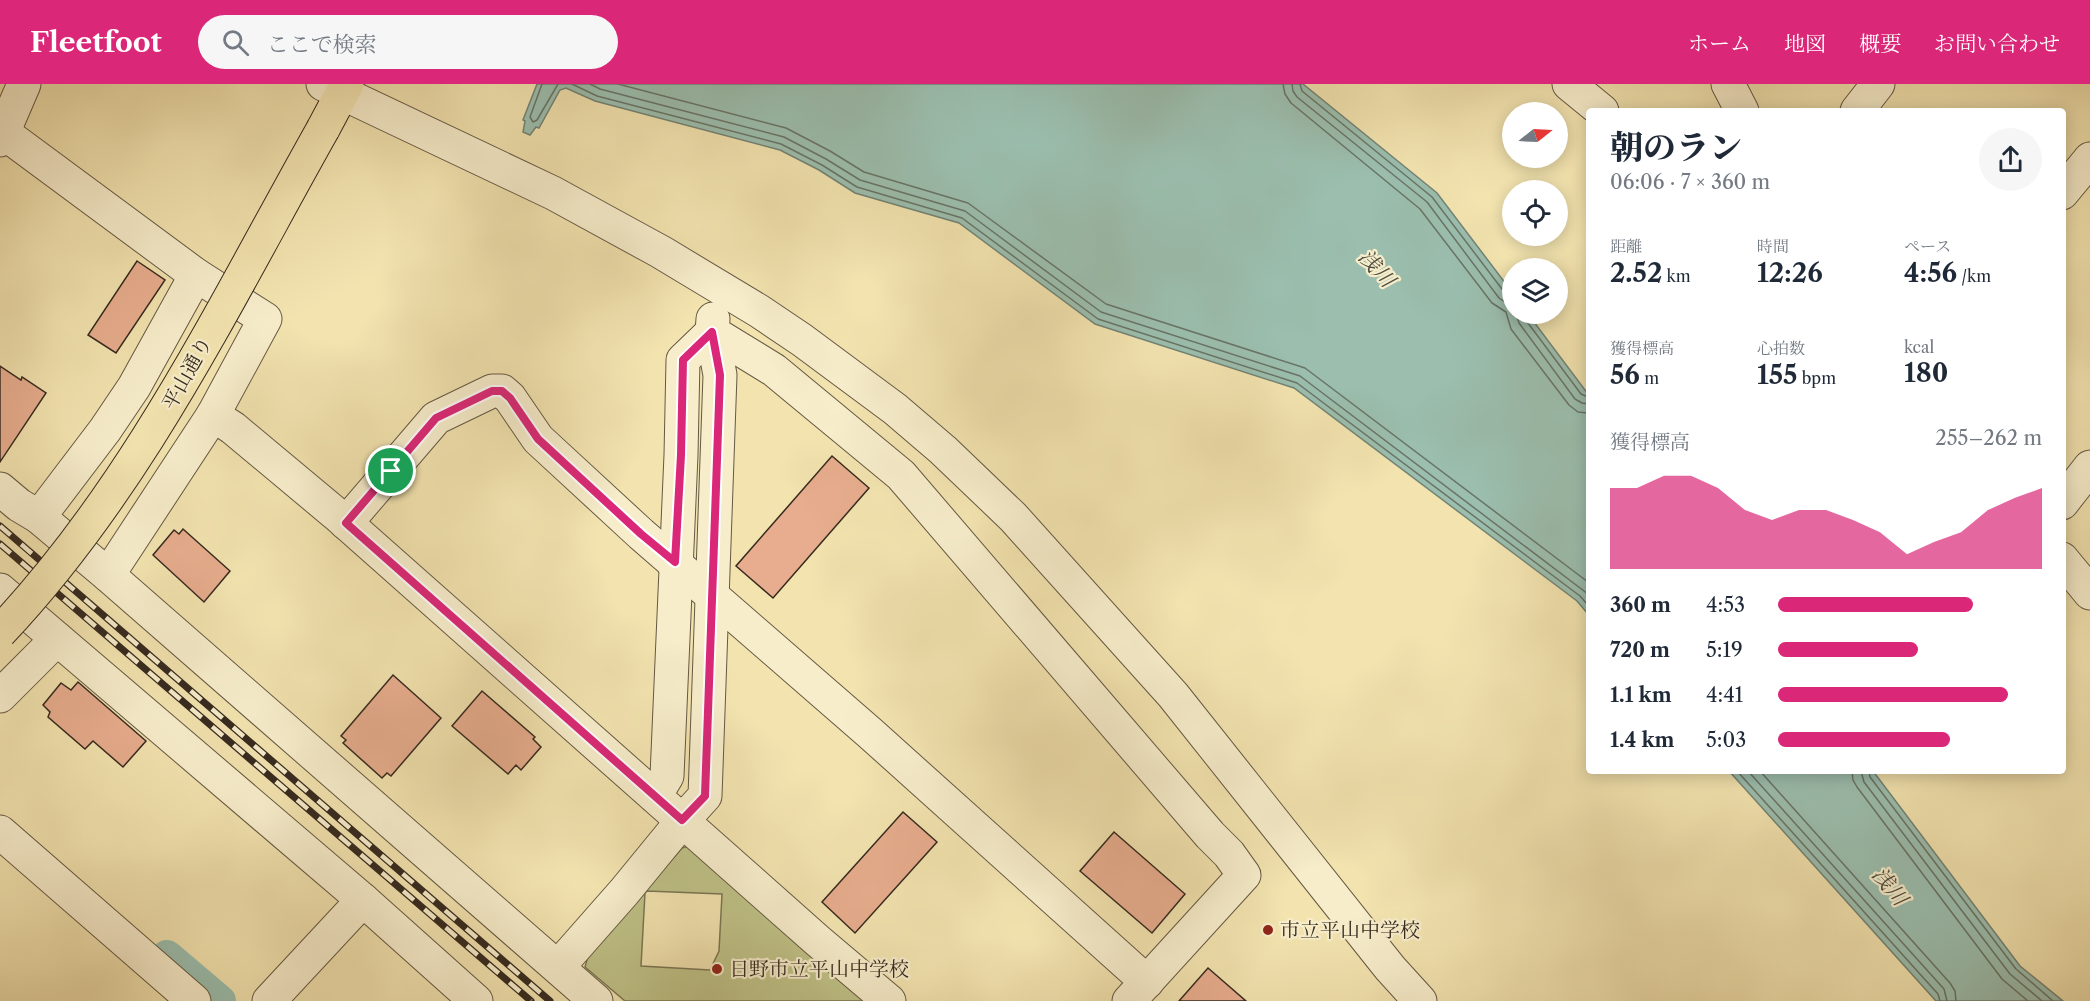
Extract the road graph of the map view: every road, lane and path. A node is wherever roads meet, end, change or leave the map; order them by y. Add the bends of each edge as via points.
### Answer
1 (24, 84) edge
2 (1569, 84) edge
3 (1728, 84) edge
4 (1878, 84) edge
5 (337, 87) edge
6 (1598, 108) edge
7 (1740, 108) edge
8 (1859, 108) edge
9 (2, 137) edge
10 (2090, 159) edge
11 (2066, 188) edge
12 (196, 275) junction
13 (716, 285) junction
14 (712, 332) junction
15 (213, 415) junction
16 (2090, 466) edge
17 (0, 489) edge
18 (2066, 498) edge
19 (39, 517) junction
20 (346, 523) junction
21 (675, 562) junction
22 (2066, 564) edge
23 (108, 575) junction
24 (0, 590) edge
25 (2090, 593) edge
26 (712, 595) junction
27 (0, 632) edge
28 (57, 639) junction
29 (0, 696) edge
30 (656, 796) junction
31 (682, 820) junction
32 (0, 832) edge
33 (363, 900) junction
34 (558, 967) junction
35 (1138, 991) edge
36 (194, 1001) edge
37 (269, 1001) edge
38 (476, 1001) edge
39 (596, 1001) edge
40 (889, 1001) edge
41 (1420, 1001) edge

1 - 9 street
2 - 6 street
3 - 7 street
4 - 8 street
5 - 13 street via 553,193
5 - 27 main road, 平山通り, bridge via 323,129 136,458 62,561
9 - 12 street
10 - 11 street
12 - 15 street via 265,319
12 - 19 street via 134,387
13 - 14 street
13 - 41 street via 802,340 895,409 1013,517 1173,695 1370,944
14 - 21 street via 683,360
14 - 26 street via 720,375
14 - 35 street via 774,370 901,475 1244,875
15 - 20 street
15 - 23 street
16 - 18 street
17 - 19 street
19 - 23 street
20 - 21 street via 436,418 492,391 502,391 538,439
20 - 30 street
21 - 26 street
21 - 30 street via 667,776
22 - 25 street
23 - 34 street
24 - 28 street
26 - 31 street via 705,796
26 - 35 street
28 - 29 street
28 - 33 street
30 - 31 street
31 - 34 street
31 - 40 street
32 - 36 street
33 - 37 street
33 - 38 street
34 - 39 street

